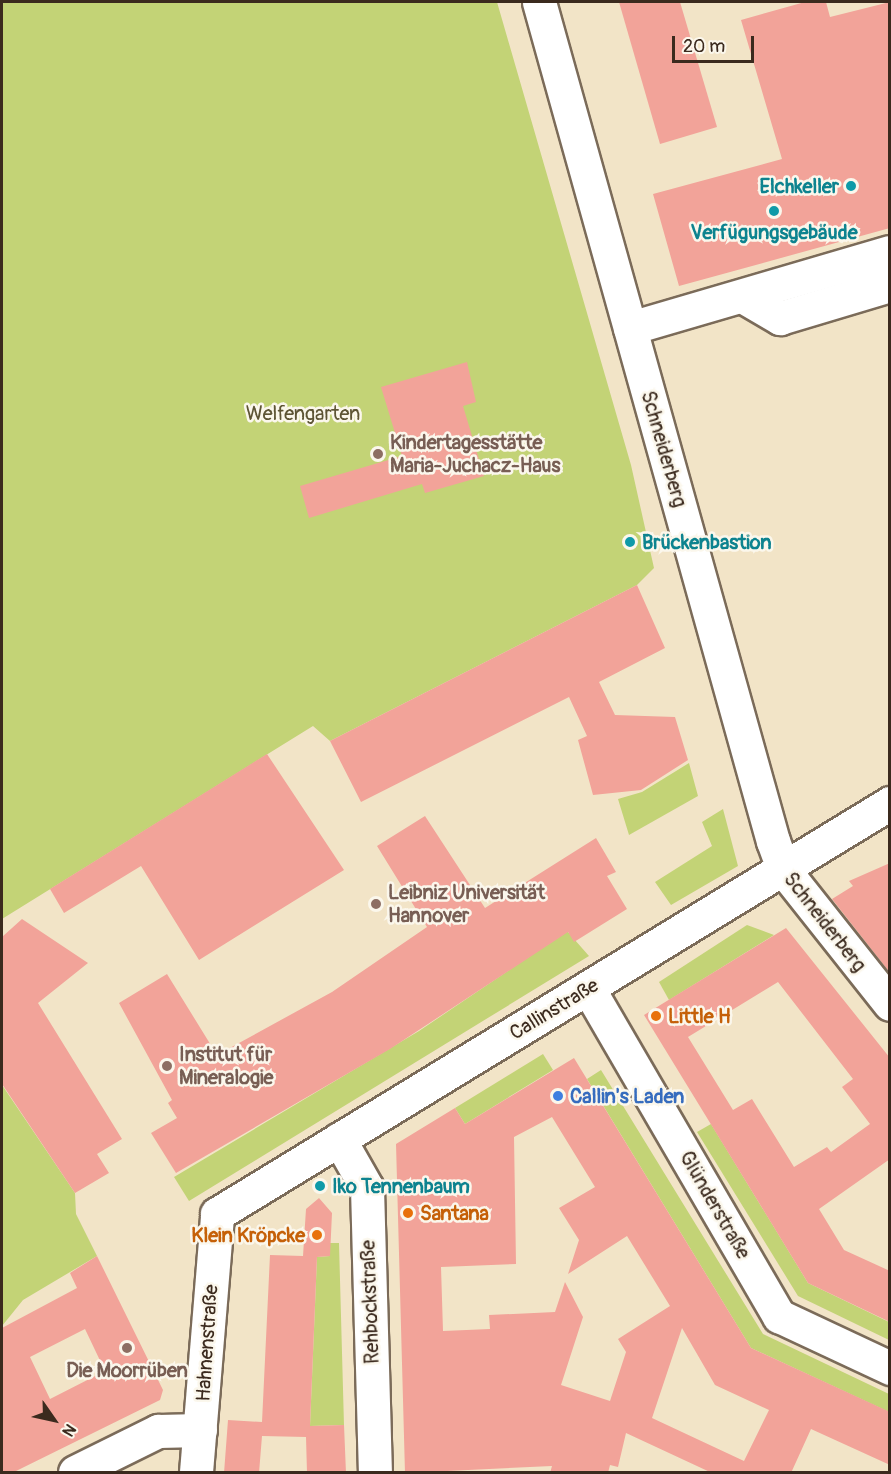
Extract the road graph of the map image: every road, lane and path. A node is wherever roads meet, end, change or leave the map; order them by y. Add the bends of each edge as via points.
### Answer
1 (539, 2) edge
2 (890, 252) edge
3 (890, 285) edge
4 (744, 297) junction
5 (630, 328) junction
6 (890, 803) edge
7 (783, 869) junction
8 (588, 988) junction
9 (890, 1004) edge
10 (339, 1138) junction
11 (217, 1214) joint
12 (890, 1368) edge
13 (200, 1430) junction
14 (75, 1473) edge
15 (196, 1473) edge
16 (375, 1473) edge

1 - 5 street, Schneiderberg
2 - 4 street
3 - 4 street via 780,318
4 - 5 street
5 - 7 street, Schneiderberg
6 - 7 street, Callinstraße
7 - 8 street, Callinstraße
7 - 9 street, Schneiderberg
8 - 10 street, Callinstraße
8 - 12 street, Glünderstraße via 779,1316
10 - 11 street, Callinstraße
10 - 16 street, Rehbockstraße via 367,1188
11 - 13 street, Hahnenstraße
13 - 14 street via 158,1431
13 - 15 street, Hahnenstraße

